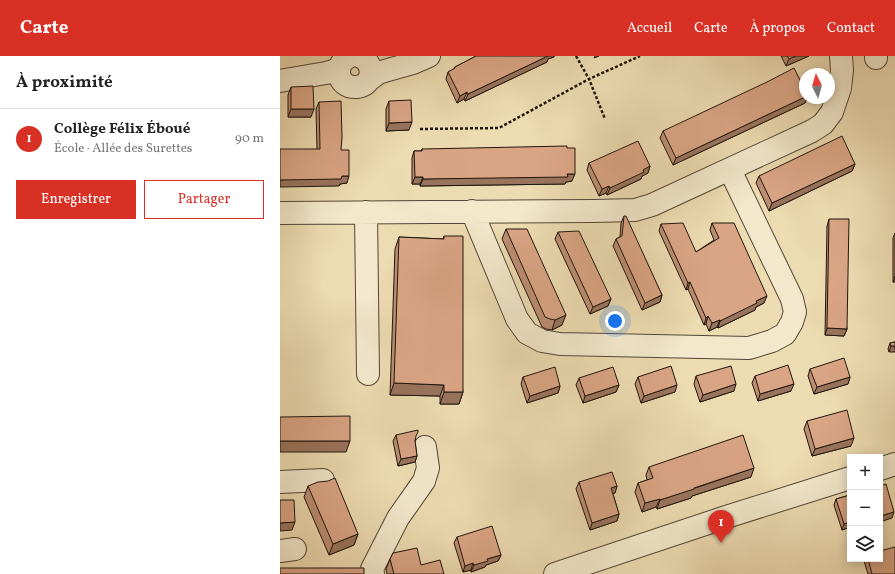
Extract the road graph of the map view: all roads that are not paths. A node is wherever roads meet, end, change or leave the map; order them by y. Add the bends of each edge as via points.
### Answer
1 (429, 56) edge
2 (841, 56) edge
3 (351, 64) edge
4 (280, 81) edge
5 (730, 170) junction
6 (366, 212) junction
7 (472, 212) junction
8 (280, 213) edge
9 (368, 374) dead end
10 (425, 447) dead end
11 (895, 464) edge
12 (883, 468) edge
13 (847, 479) edge
14 (323, 480) edge
15 (280, 482) edge
16 (372, 574) edge
17 (555, 574) edge

1 - 3 street via 383,72
2 - 5 street via 840,88 832,112 823,124
3 - 4 street
5 - 7 street via 635,210
5 - 7 street via 792,299 795,312 785,334 749,348 560,344 542,341 527,332 518,319
6 - 7 street
6 - 8 street
6 - 9 street
10 - 16 street via 428,468 424,481 398,518 372,569
11 - 12 street
13 - 17 street
14 - 15 street

